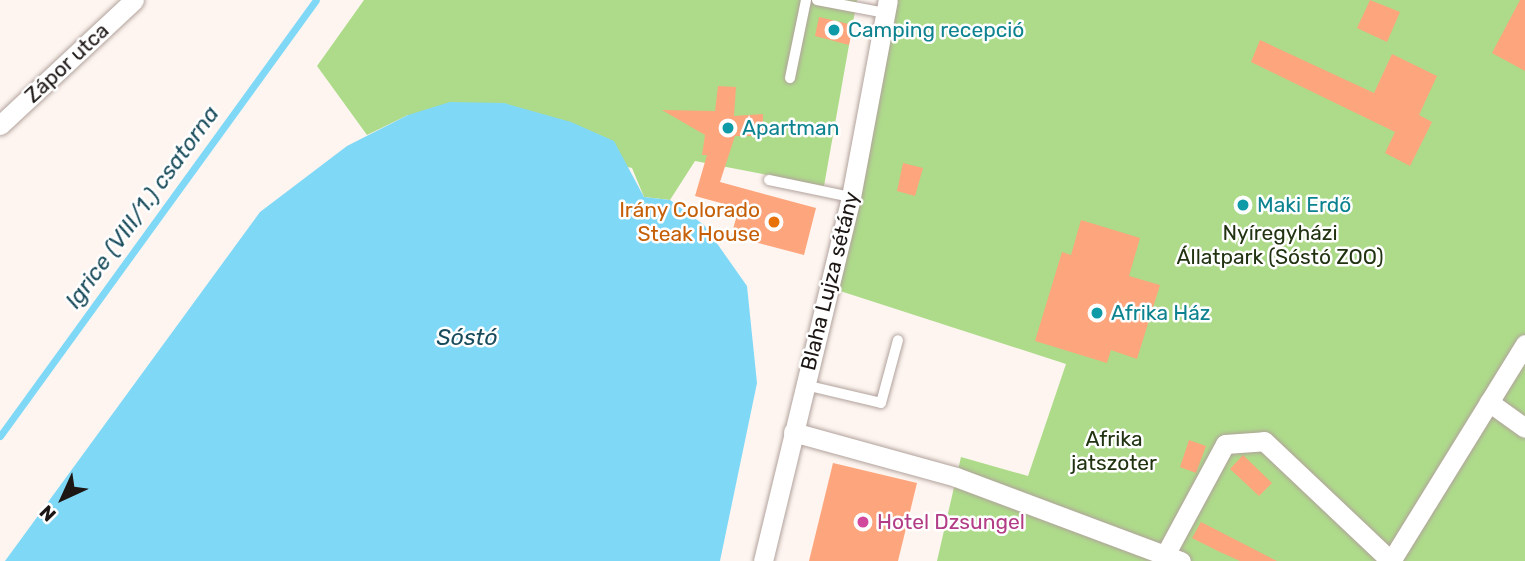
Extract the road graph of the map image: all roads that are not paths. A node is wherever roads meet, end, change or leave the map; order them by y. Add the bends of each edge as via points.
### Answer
1 (134, 0) edge
2 (806, 0) edge
3 (817, 0) edge
4 (887, 7) edge
5 (790, 78) dead end
6 (0, 125) edge
7 (769, 180) dead end
8 (851, 197) junction
9 (898, 340) dead end
10 (1525, 344) edge
11 (804, 385) junction
12 (1489, 402) junction
13 (1525, 428) edge
14 (793, 432) junction
15 (1171, 559) edge
16 (763, 561) edge
17 (1391, 561) edge

1 - 6 street, Zápor utca
2 - 5 lane
3 - 4 lane
4 - 8 street, Blaha Lujza sétány
7 - 8 lane
8 - 11 street, Blaha Lujza sétány
9 - 11 lane via 881,403
10 - 12 street
11 - 14 street, Blaha Lujza sétány
12 - 13 street
12 - 17 street
14 - 15 street via 957,477
14 - 16 street, Blaha Lujza sétány
15 - 17 street via 1225,444 1264,441

